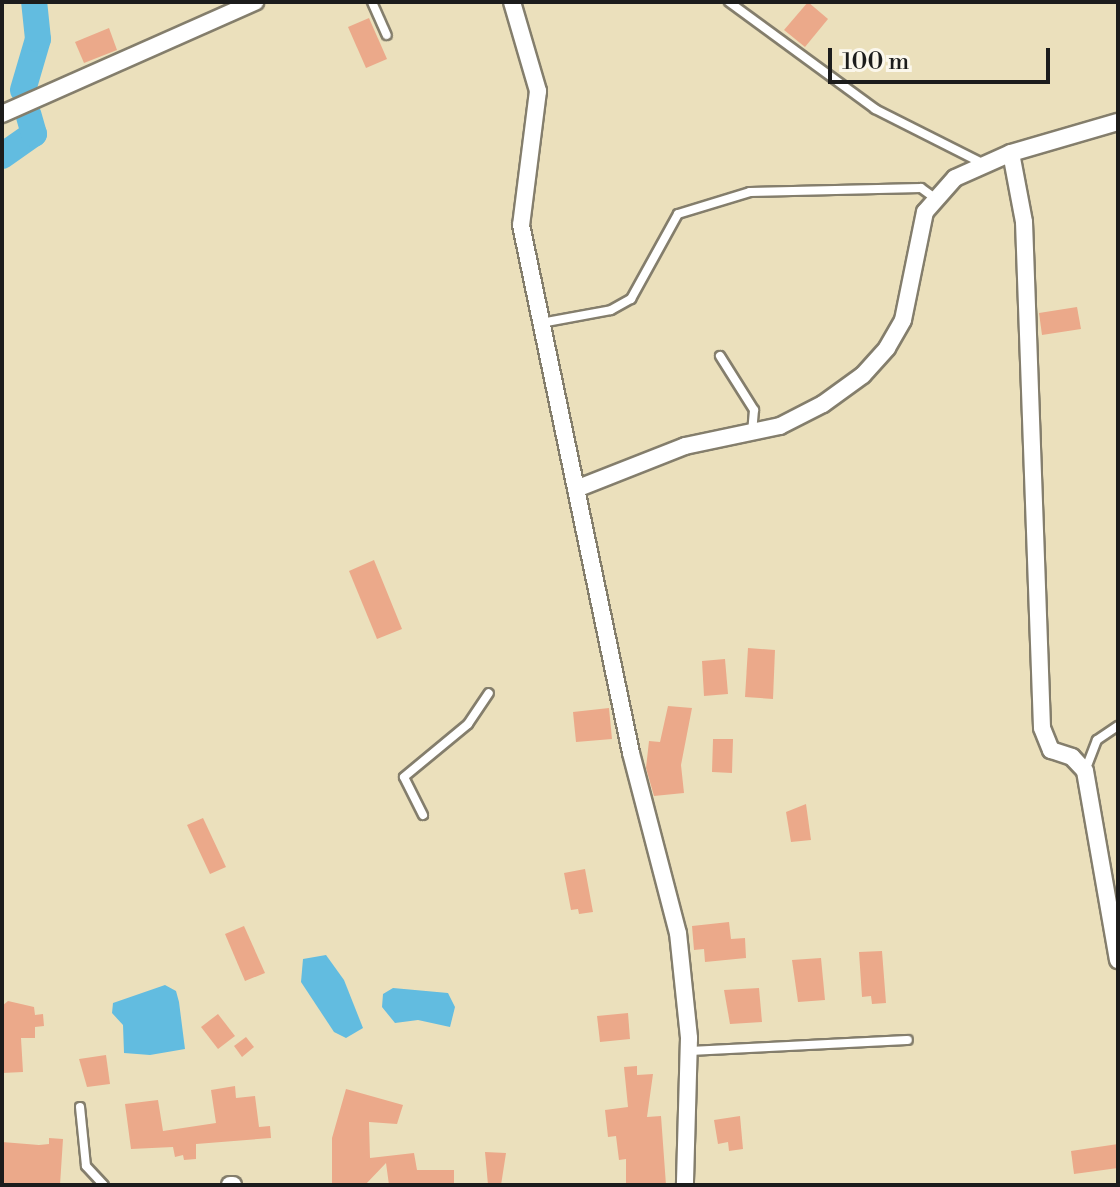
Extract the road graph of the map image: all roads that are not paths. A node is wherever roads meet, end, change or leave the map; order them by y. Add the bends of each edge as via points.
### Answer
1 (255, 2) edge
2 (372, 2) edge
3 (512, 2) edge
4 (729, 2) edge
5 (387, 35) dead end
6 (2, 114) edge
7 (1118, 122) edge
8 (1011, 153) junction
9 (982, 163) junction
10 (935, 198) junction
11 (541, 323) junction
12 (720, 356) dead end
13 (750, 433) junction
14 (576, 489) junction
15 (489, 693) dead end
16 (1118, 726) edge
17 (1085, 771) junction
18 (423, 815) dead end
19 (1118, 960) edge
20 (908, 1040) dead end
21 (689, 1051) junction
22 (80, 1107) dead end
23 (104, 1185) edge
24 (685, 1185) edge

1 - 6 street
2 - 5 lane
3 - 11 street via 538,91 521,225
4 - 9 lane via 875,109
7 - 8 street
8 - 9 street
8 - 17 street via 1025,244 1042,728 1051,750 1072,757
9 - 10 street via 955,178
10 - 11 lane via 921,188 750,192 678,214 631,299 611,310
10 - 13 street via 925,212 903,320 887,348 863,375 823,404 780,426
11 - 14 street
12 - 13 lane via 754,410
13 - 14 street via 685,446
14 - 21 street via 631,753 678,933
15 - 18 lane via 468,724 404,777
16 - 17 lane via 1097,740
17 - 19 street
20 - 21 lane
21 - 24 street
22 - 23 lane via 86,1166

